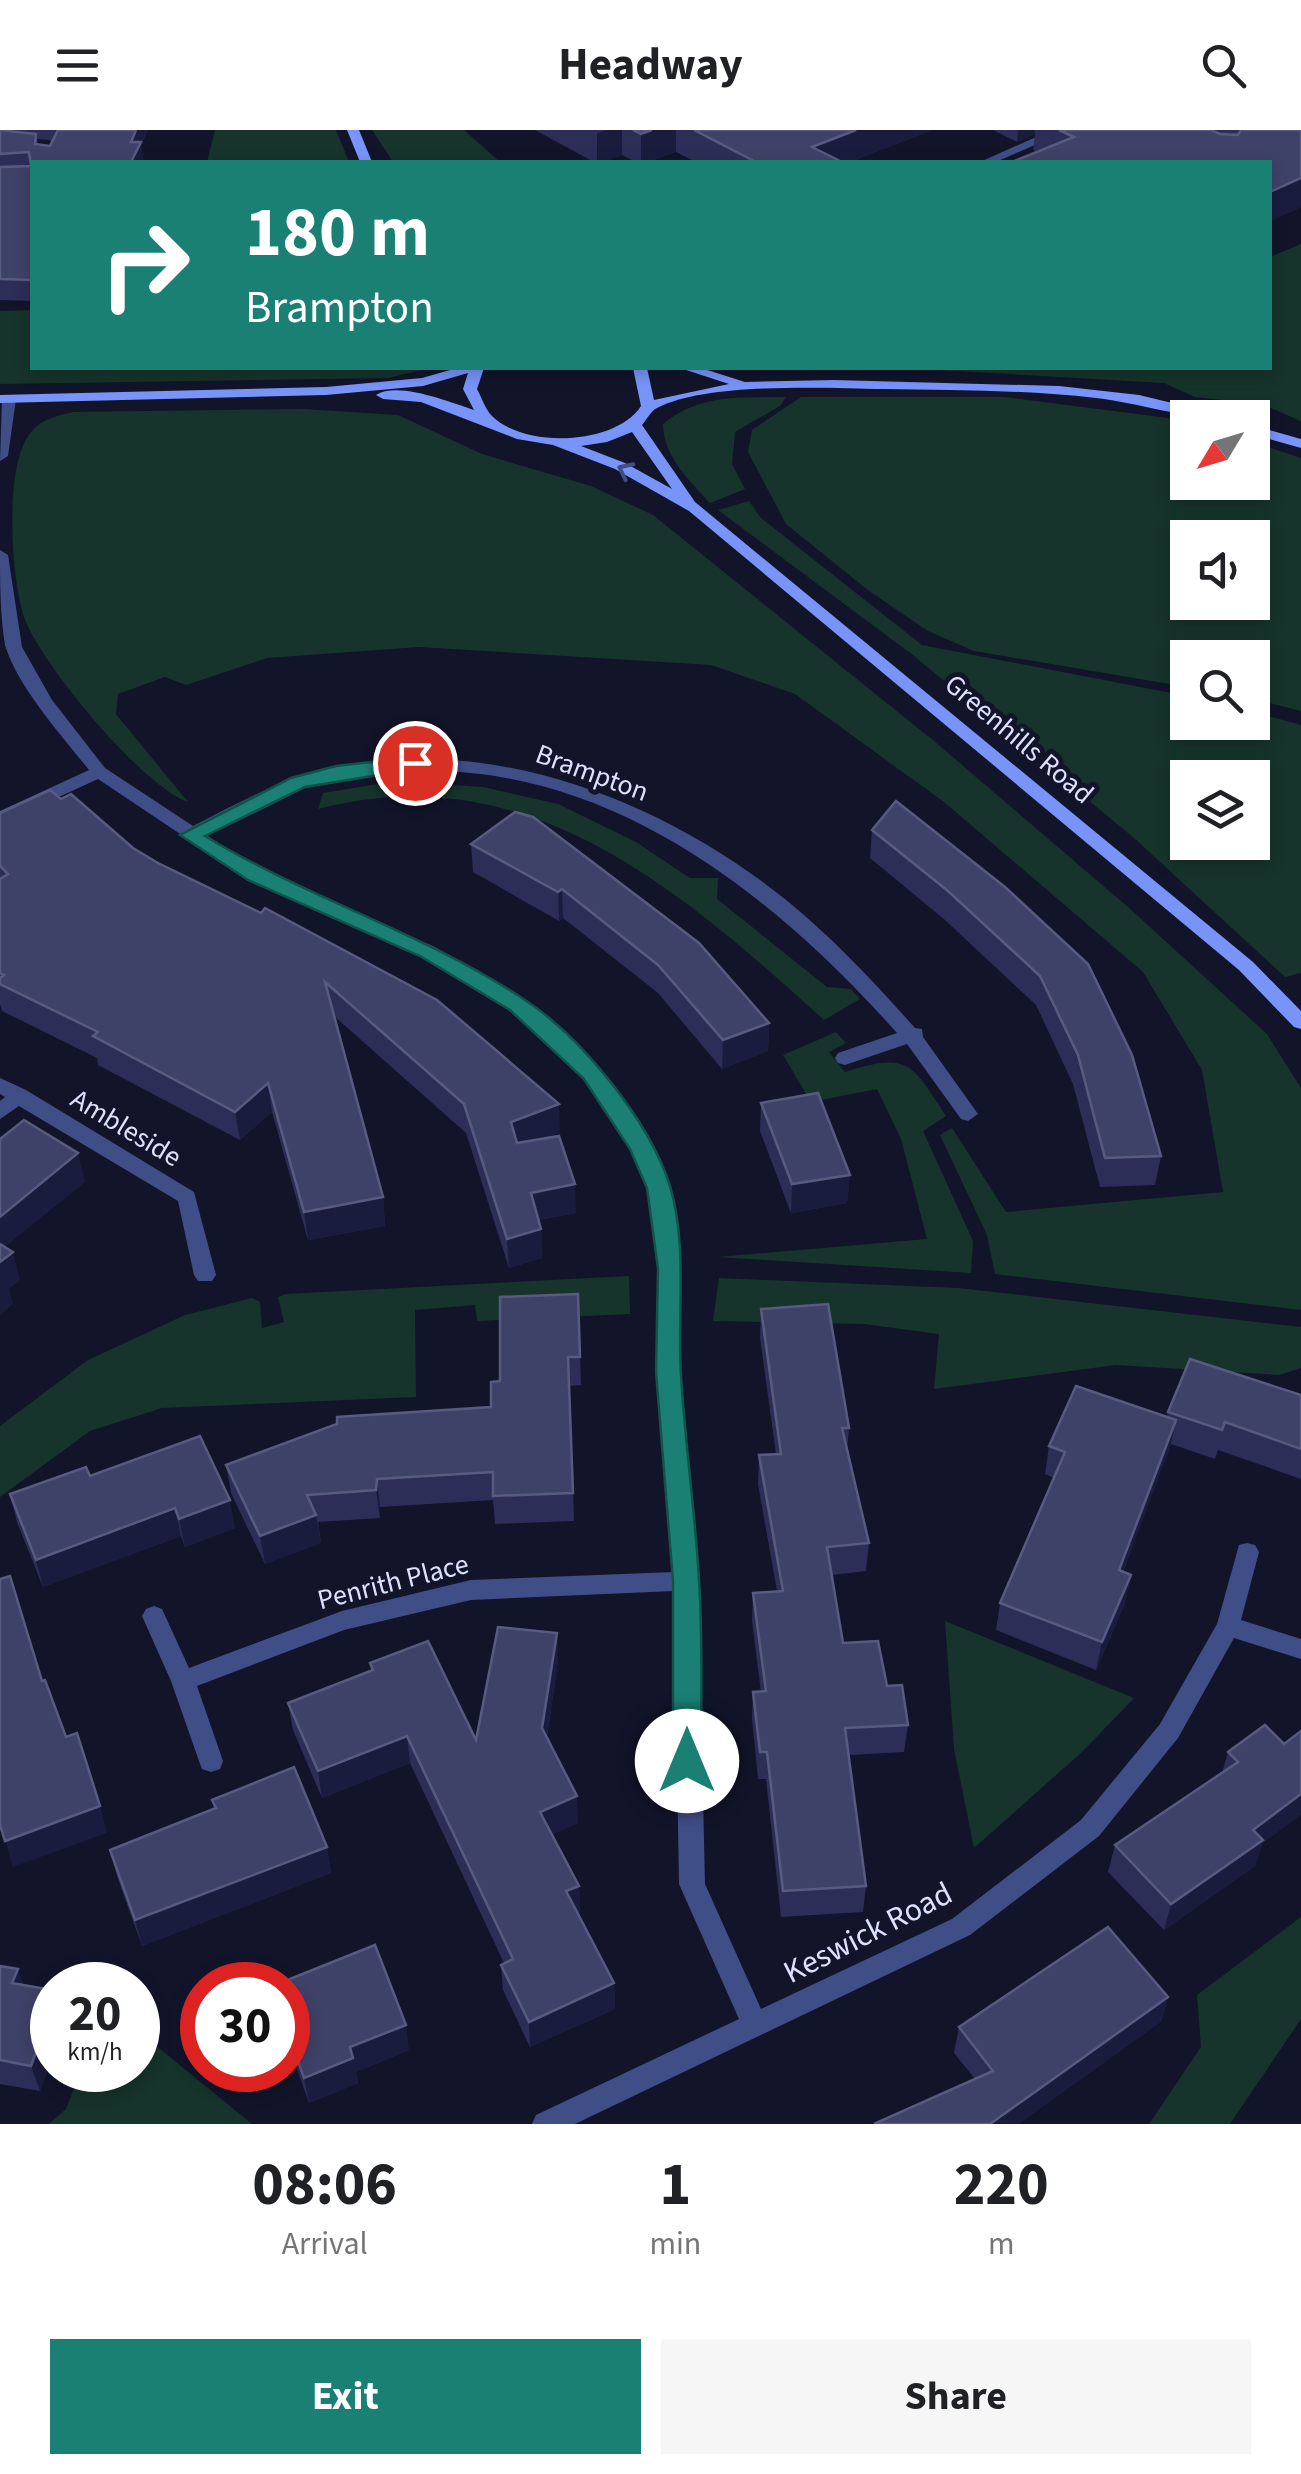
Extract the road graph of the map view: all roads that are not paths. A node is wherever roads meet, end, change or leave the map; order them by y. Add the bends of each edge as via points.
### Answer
1 (353, 130) edge
2 (1063, 130) edge
3 (365, 160) edge
4 (991, 160) edge
5 (467, 370) edge
6 (474, 370) edge
7 (640, 370) edge
8 (694, 370) edge
9 (749, 385) junction
10 (326, 391) junction
11 (5, 399) edge
12 (1170, 405) edge
13 (648, 406) junction
14 (487, 420) junction
15 (635, 425) junction
16 (1270, 434) edge
17 (552, 440) junction
18 (1301, 444) edge
19 (0, 456) edge
20 (694, 508) junction
21 (0, 554) edge
22 (99, 772) junction
23 (0, 818) edge
24 (190, 835) junction
25 (1301, 1022) edge
26 (915, 1034) junction
27 (845, 1058) dead end
28 (10, 1090) edge
29 (0, 1112) edge
30 (968, 1114) dead end
31 (205, 1274) dead end
32 (1248, 1552) dead end
33 (686, 1581) junction
34 (154, 1616) dead end
35 (1228, 1626) junction
36 (1301, 1650) edge
37 (183, 1681) junction
38 (211, 1761) dead end
39 (755, 2026) junction
40 (546, 2124) edge

1 - 3 street
2 - 4 street
5 - 10 street via 423,382
6 - 14 street via 470,388
7 - 13 street
8 - 9 street
9 - 12 street via 1076,391
9 - 13 street via 692,391
10 - 11 street
10 - 14 street via 423,398
11 - 19 street
13 - 15 street
14 - 17 street
15 - 17 street via 598,438
15 - 20 street, Greenhills Road
16 - 18 street
20 -> 17 street, Greenhills Road via 620,466
20 - 25 street, Greenhills Road via 1246,966
21 - 22 street via 14,647 44,701
22 - 23 street
22 - 24 street
24 - 26 street, Brampton via 298,783 375,766 455,765 560,785 646,820 758,888 858,971
24 - 33 street via 255,876 475,976 557,1038 619,1109 658,1188 670,1269 668,1372
26 - 27 street
26 - 30 street, Brampton
28 - 29 street, Ambleside
28 - 31 street, Ambleside via 187,1198
32 - 35 street, Keswick Road
33 - 37 street, Penrith Place via 472,1590 342,1622
33 - 39 street via 692,1884
34 - 37 street
35 - 36 street
35 - 39 street, Keswick Road via 1168,1731 1090,1828 961,1927
37 - 38 street
39 - 40 street, Keswick Road

